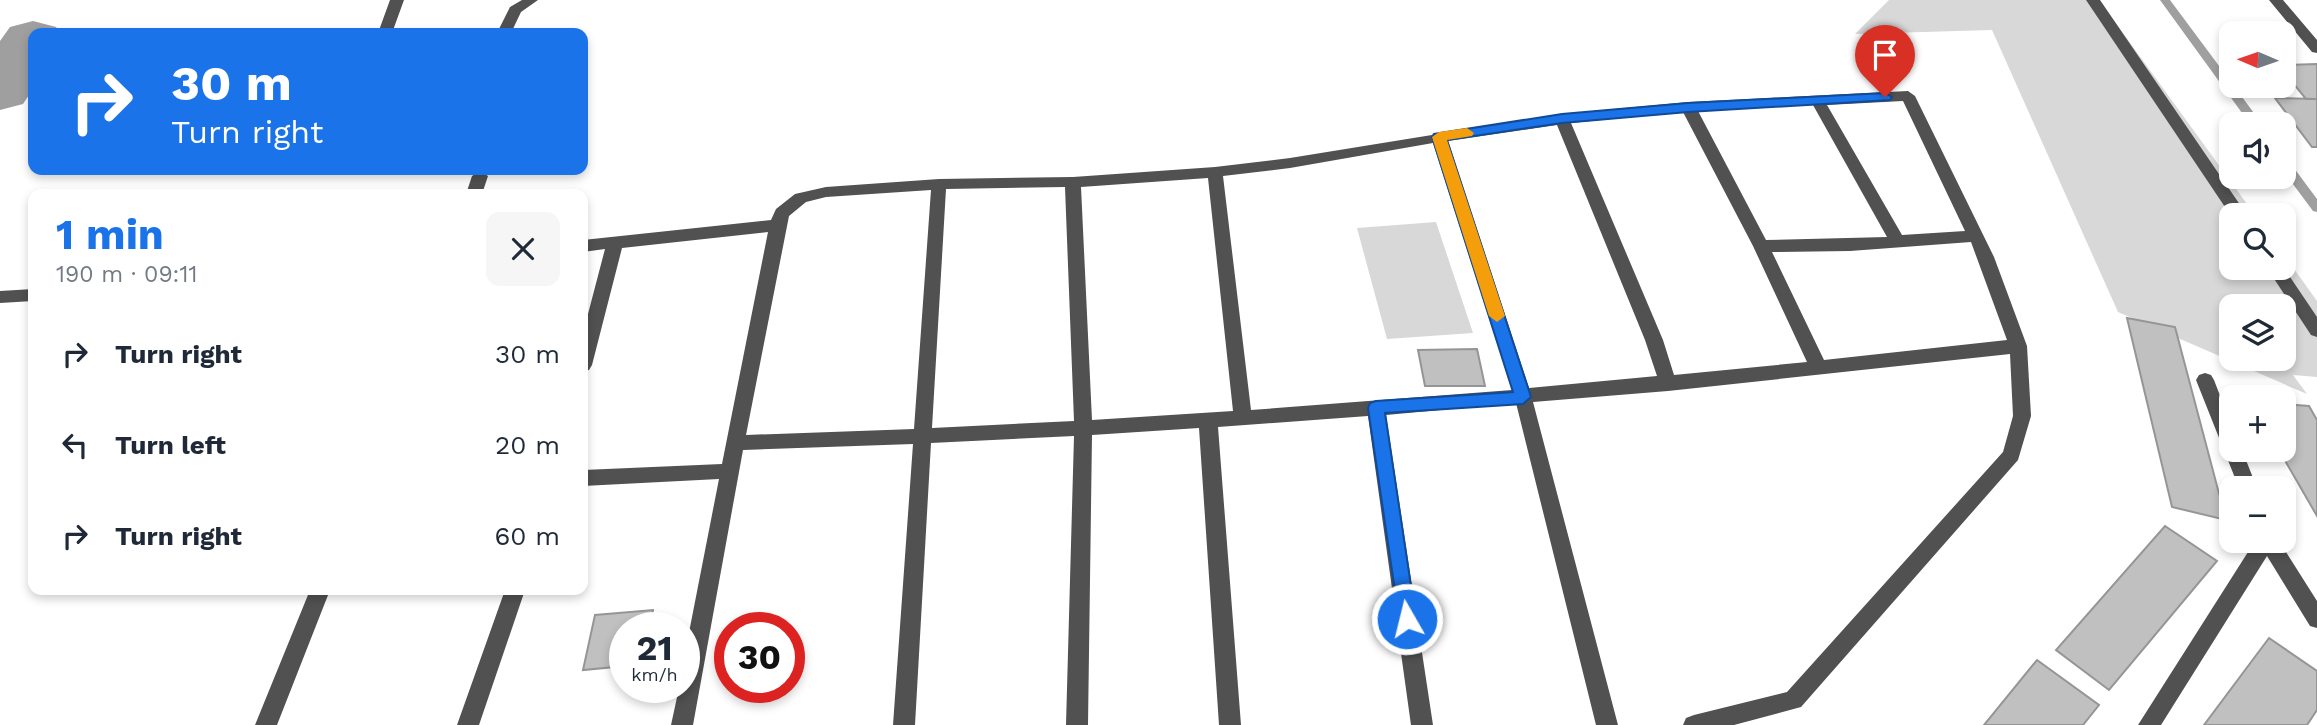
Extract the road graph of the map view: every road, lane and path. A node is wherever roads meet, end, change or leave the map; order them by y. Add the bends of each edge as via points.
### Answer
1 (397, 0) edge
2 (531, 0) edge
3 (2093, 0) edge
4 (2276, 0) edge
5 (517, 5) edge
6 (387, 28) edge
7 (506, 28) edge
8 (2317, 48) edge
9 (1817, 100) junction
10 (1688, 107) junction
11 (1562, 119) junction
12 (1439, 137) junction
13 (1215, 172) junction
14 (480, 176) dead end
15 (1073, 182) junction
16 (939, 184) junction
17 (476, 189) edge
18 (2231, 203) edge
19 (777, 225) junction
20 (1976, 236) junction
21 (615, 242) junction
22 (1898, 242) junction
23 (588, 245) edge
24 (1761, 246) junction
25 (2283, 280) edge
26 (28, 295) edge
27 (0, 297) edge
28 (2317, 330) edge
29 (588, 346) edge
30 (2018, 346) junction
31 (1819, 368) junction
32 (2206, 380) dead end
33 (1668, 384) junction
34 (1523, 397) junction
35 (1376, 408) junction
36 (2219, 414) edge
37 (1243, 418) junction
38 (1208, 421) junction
39 (1083, 429) junction
40 (923, 438) junction
41 (737, 443) junction
42 (731, 471) junction
43 (588, 478) edge
44 (2259, 553) edge
45 (2275, 553) edge
46 (318, 595) edge
47 (513, 595) edge
48 (2317, 619) edge
49 (266, 725) edge
50 (468, 725) edge
51 (682, 725) edge
52 (904, 725) edge
53 (1077, 725) edge
54 (1230, 725) edge
55 (1422, 725) edge
56 (1607, 725) edge
57 (1694, 725) edge
58 (2149, 725) edge

1 - 6 street
2 - 5 street
3 - 18 street
4 - 8 street
5 - 7 street
9 - 10 street
9 - 20 street via 1908,96
9 - 22 street
10 - 11 street
10 - 24 street
11 - 12 street
11 - 33 street
12 - 13 street
12 - 34 street
13 - 15 street
13 - 37 street
14 - 17 street
15 - 16 street
15 - 39 street
16 - 19 street via 801,198 782,212
16 - 40 street
19 - 21 street
19 - 41 street
20 - 22 street
20 - 30 street
21 - 23 street
21 - 29 street
22 - 24 street
24 - 31 street
25 - 28 street
26 - 27 street
30 - 31 street
30 - 57 street via 2022,416 2011,456 1989,483 1793,700
31 - 33 street
32 - 36 street
33 - 34 street
34 - 35 street
34 - 56 street
35 - 37 street
35 - 55 street
37 - 38 street
38 - 39 street
38 - 54 street
39 - 40 street
39 - 53 street
40 - 41 street
40 - 52 street
41 - 42 street
42 - 43 street
42 - 51 street
44 - 58 street
45 - 48 street
46 - 49 street
47 - 50 street

